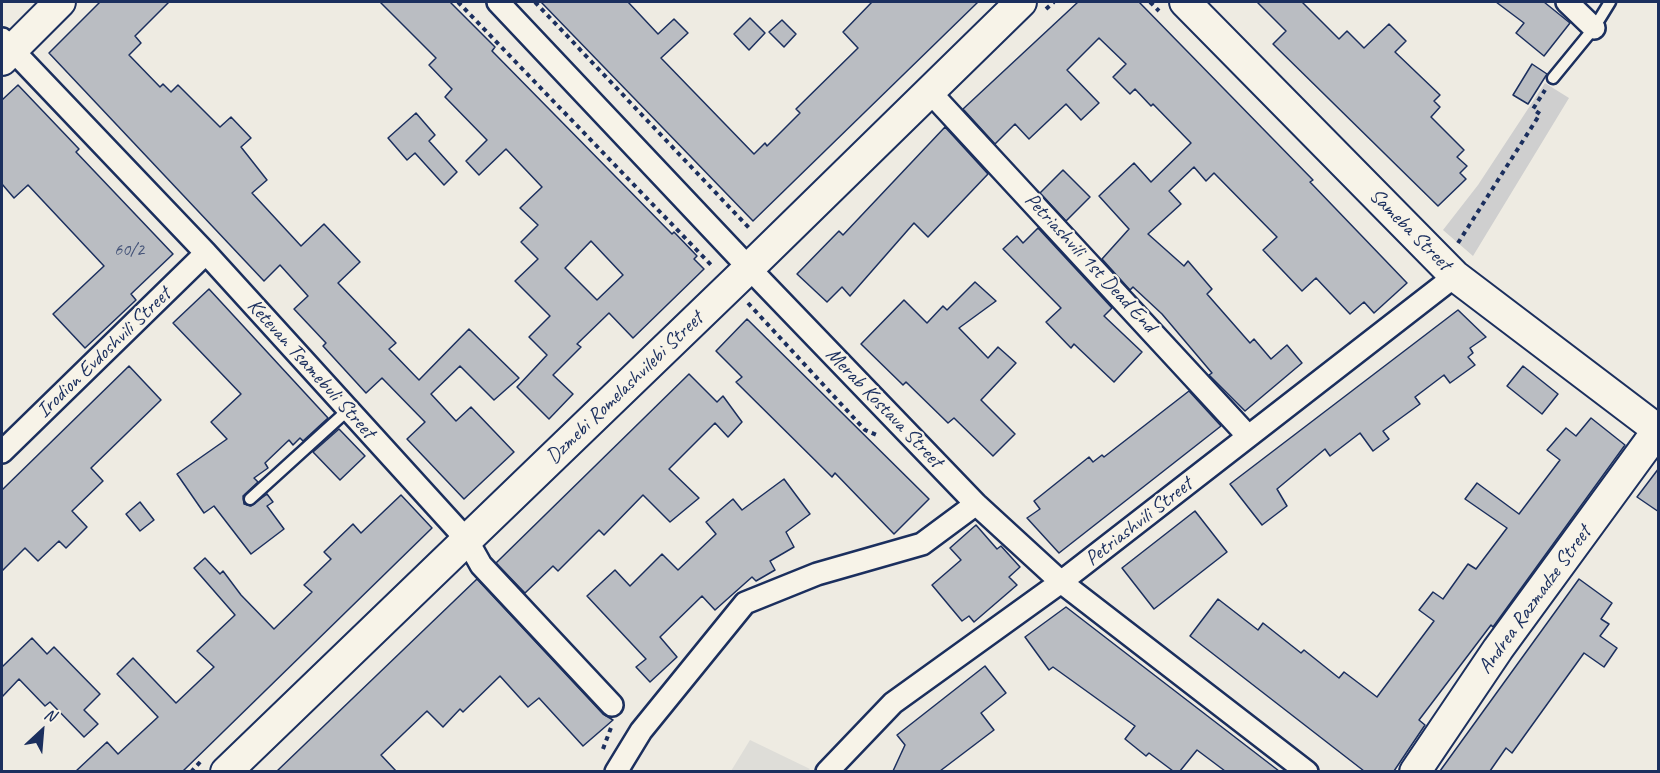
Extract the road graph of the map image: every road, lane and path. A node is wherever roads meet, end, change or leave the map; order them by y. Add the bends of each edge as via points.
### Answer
1 (60, 2) edge
2 (458, 2) edge
3 (498, 2) edge
4 (535, 2) edge
5 (1021, 2) edge
6 (1185, 2) edge
7 (1567, 2) edge
8 (1611, 2) edge
9 (1594, 28) junction
10 (5, 49) edge
11 (1553, 78) joint
12 (929, 91) junction
13 (752, 230) dead end
14 (1456, 246) dead end
15 (206, 253) junction
16 (714, 267) dead end
17 (749, 268) junction
18 (1455, 276) junction
19 (738, 309) dead end
20 (348, 410) junction
21 (1658, 430) edge
22 (1248, 436) junction
23 (885, 439) dead end
24 (2, 452) edge
25 (250, 499) dead end
26 (976, 504) junction
27 (467, 540) junction
28 (1061, 582) junction
29 (612, 705) joint
30 (600, 756) dead end
31 (226, 771) edge
32 (616, 771) edge
33 (826, 771) edge
34 (1307, 771) edge
35 (1415, 771) edge

1 - 10 street
2 - 16 path
3 - 17 street, Merab Kostava Street
4 - 13 path
5 - 12 street, Dzmebi Romelashvilebi Street
6 - 18 street, Sameba Street
7 - 9 street
8 - 9 lane
9 - 11 lane
10 - 15 street, Ketevan Tsamebuli Street
11 - 14 path via 1533,109 1540,114
12 - 17 street, Dzmebi Romelashvilebi Street
12 - 22 street, Petriashvili 1st Dead End
15 - 20 street, Ketevan Tsamebuli Street
15 - 24 street, Irodion Evdoshvili Street
17 - 26 street, Merab Kostava Street
17 - 27 street, Dzmebi Romelashvilebi Street
18 - 21 street, Sameba Street
18 - 22 street, Petriashvili Street
19 - 23 path via 746,301 865,430
20 - 25 lane
20 - 27 street, Ketevan Tsamebuli Street
21 - 35 street, Andrea Razmadze Street via 1498,649
22 - 28 street, Petriashvili Street
26 - 28 street, Merab Kostava Street
26 - 32 street via 922,544 817,574 745,603 641,731
27 - 29 street, Ketevan Tsamebuli Street via 481,565
27 - 31 street, Dzmebi Romelashvilebi Street
28 - 33 street, Petriashvili Street via 893,703
28 - 34 street, Merab Kostava Street
29 - 30 path via 614,723

